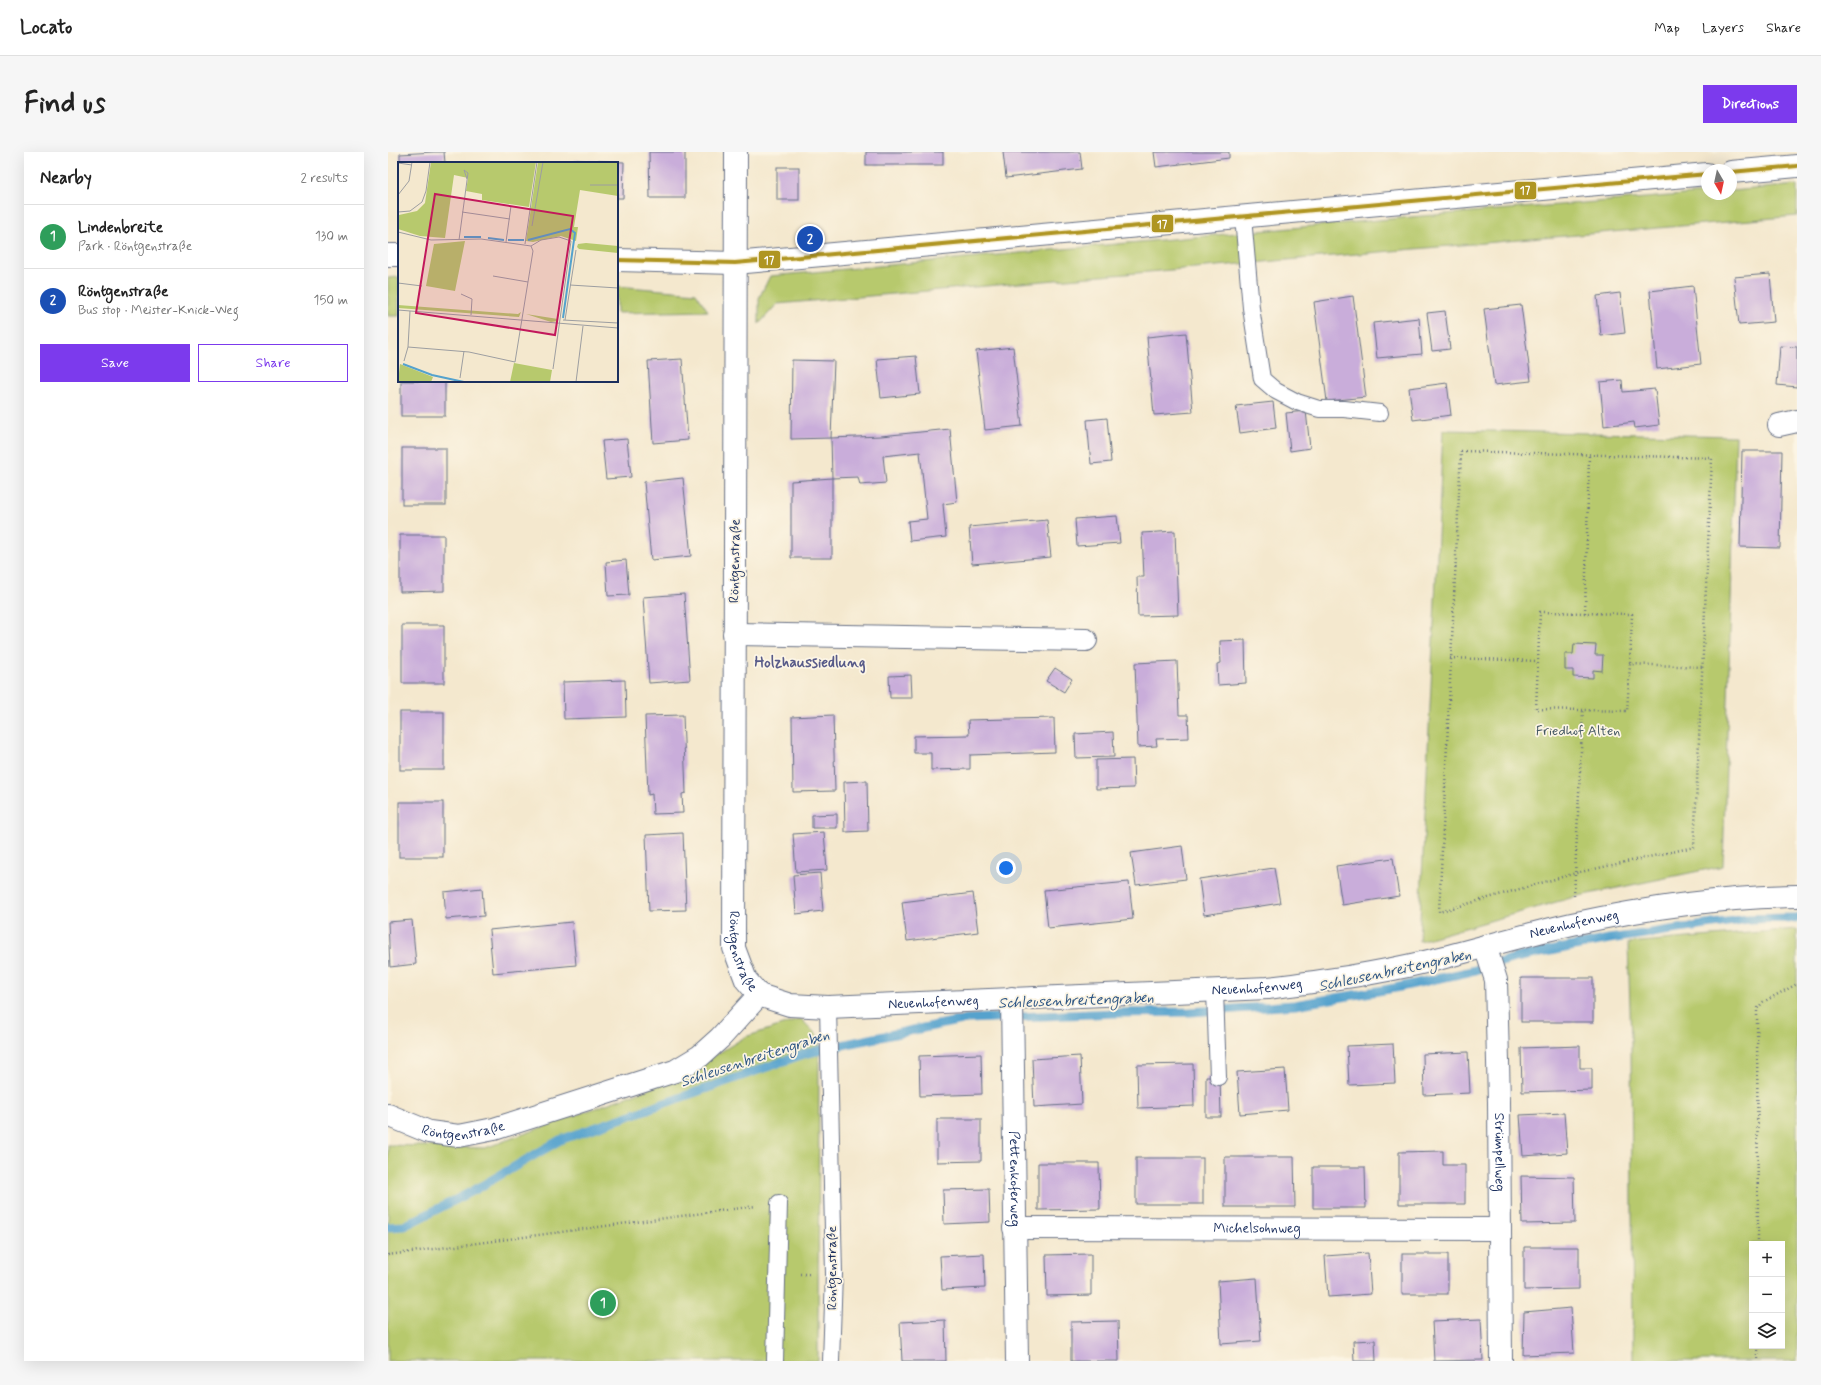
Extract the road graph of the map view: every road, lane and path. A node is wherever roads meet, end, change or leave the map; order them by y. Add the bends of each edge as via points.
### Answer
1 (736, 152) edge
2 (1797, 166) edge
3 (1737, 171) edge
4 (1701, 175) edge
5 (1242, 217) junction
6 (618, 260) edge
7 (735, 263) junction
8 (1380, 414) dead end
9 (1589, 455) junction
10 (1585, 613) junction
11 (734, 634) junction
12 (1086, 640) dead end
13 (1450, 658) junction
14 (1538, 661) junction
15 (1630, 664) junction
16 (1704, 667) junction
17 (1583, 710) junction
18 (1576, 873) junction
19 (1797, 896) edge
20 (1573, 924) junction
21 (1485, 946) junction
22 (1797, 984) edge
23 (759, 995) junction
24 (1215, 996) junction
25 (1012, 1009) junction
26 (829, 1018) junction
27 (1218, 1077) dead end
28 (388, 1114) edge
29 (779, 1203) joint
30 (1014, 1228) junction
31 (1500, 1229) junction
32 (1758, 1241) edge
33 (388, 1255) edge
34 (777, 1274) junction
35 (834, 1274) junction
36 (1758, 1349) edge
37 (1017, 1360) edge
38 (776, 1361) edge
39 (831, 1361) edge
40 (1501, 1361) edge
41 (1758, 1361) edge

1 - 7 street, Röntgenstraße
2 - 3 street
4 - 5 street
5 - 7 street
5 - 8 lane via 1251,308 1262,379 1276,391 1297,402 1319,409 1344,409
6 - 7 street
7 - 11 street, Röntgenstraße via 737,334
9 - 10 path
9 - 13 path via 1461,451
9 - 16 path via 1712,458
10 - 14 path via 1540,612
10 - 15 path via 1632,614
11 - 12 street
11 - 23 street, Röntgenstraße via 734,948 746,980
13 - 14 path
13 - 18 path via 1439,912
14 - 17 path via 1536,709
15 - 16 path
15 - 17 path via 1628,711
16 - 18 path via 1694,847
17 - 18 path
18 - 20 path
19 - 20 street, Neuenhofenweg via 1708,901
20 - 21 street, Neuenhofenweg
21 - 24 street, Neuenhofenweg via 1428,961 1329,980
21 - 31 street, Strümpellweg via 1496,980
22 - 32 path via 1763,1002 1757,1009
23 - 26 street, Neuenhofenweg
23 - 28 street, Röntgenstraße via 720,1038 700,1056 675,1071 501,1127 459,1136 429,1132
24 - 25 street, Neuenhofenweg
24 - 27 lane
25 - 26 street, Neuenhofenweg
25 - 30 street, Pettenkoferweg
26 - 35 lane, Röntgenstraße
29 - 33 path
29 - 34 lane
30 - 31 street, Michelsohnweg
30 - 37 street, Pettenkoferweg
31 - 40 street, Strümpellweg
34 - 35 path
34 - 38 lane
35 - 39 lane, Röntgenstraße
36 - 41 path

